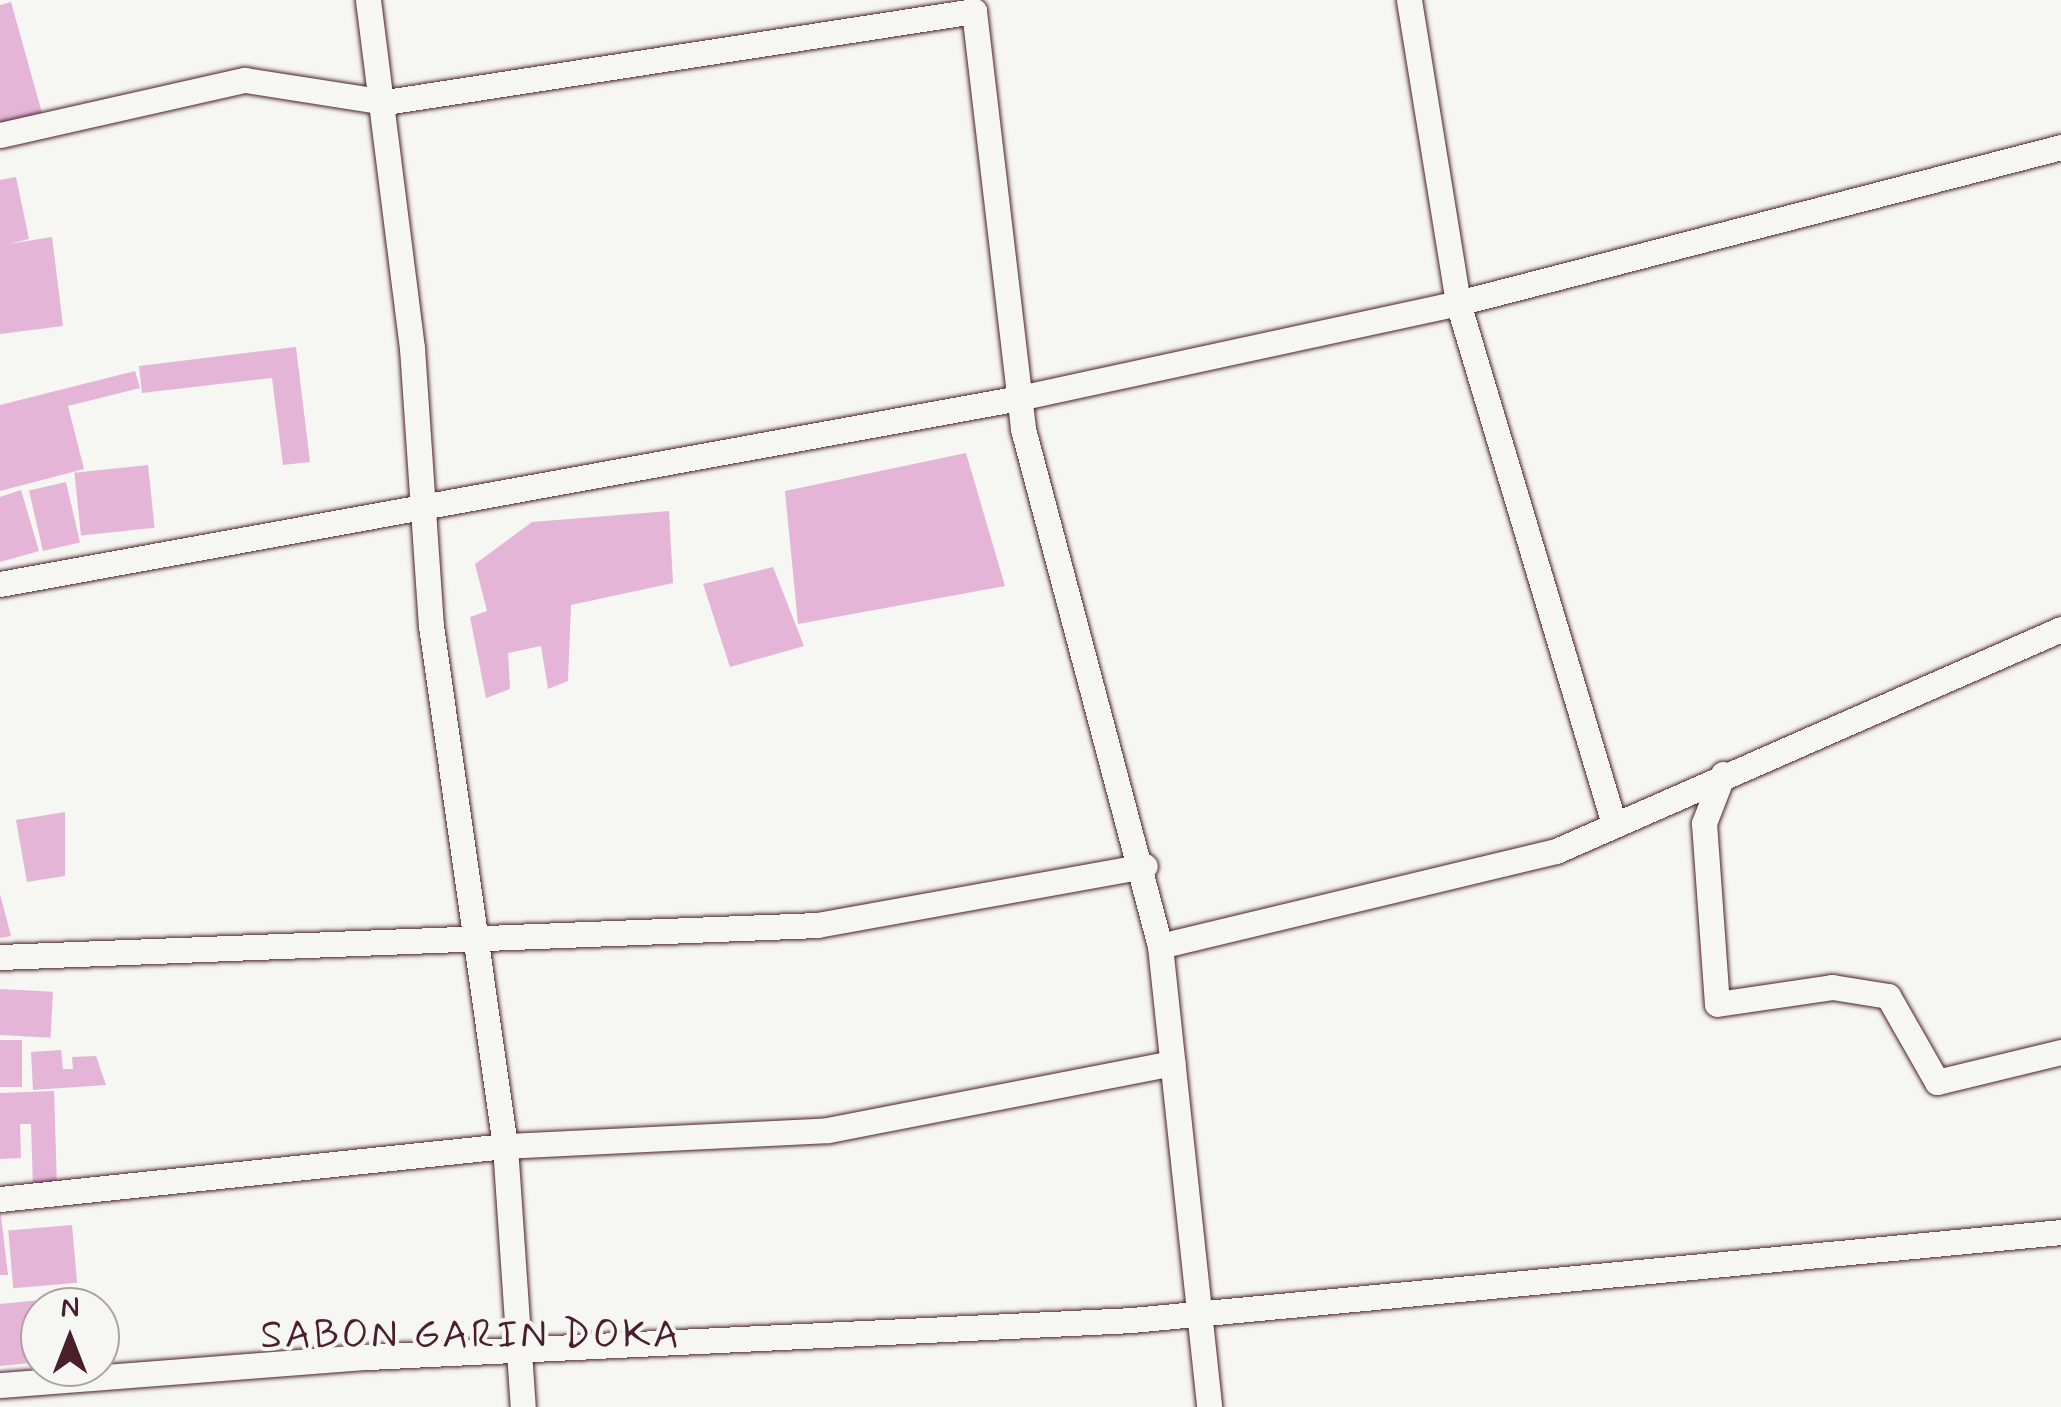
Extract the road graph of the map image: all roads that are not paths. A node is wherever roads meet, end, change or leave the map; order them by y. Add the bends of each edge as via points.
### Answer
1 (368, 0) edge
2 (1409, 0) edge
3 (386, 102) junction
4 (0, 136) edge
5 (2061, 147) edge
6 (1458, 303) junction
7 (1019, 398) junction
8 (422, 502) junction
9 (0, 584) edge
10 (2061, 629) edge
11 (1723, 774) junction
12 (1614, 824) junction
13 (1146, 866) junction
14 (473, 939) junction
15 (1160, 946) junction
16 (0, 958) edge
17 (2061, 1052) edge
18 (1173, 1063) junction
19 (504, 1146) junction
20 (0, 1198) edge
21 (2061, 1232) edge
22 (1204, 1314) junction
23 (522, 1349) junction
24 (0, 1385) edge
25 (523, 1407) edge
26 (1209, 1407) edge

1 - 3 street
2 - 6 street
3 - 4 street via 244,80
3 - 7 street via 974,11
3 - 8 street
5 - 6 street
6 - 7 street
6 - 12 street
7 - 8 street
7 - 13 street
8 - 9 street
8 - 14 street
10 - 11 street
11 - 12 street
11 - 17 street via 1704,823 1717,1004 1832,987 1888,996 1937,1082
12 - 15 street via 1556,851
13 - 14 street via 817,925
13 - 15 street
14 - 16 street
14 - 19 street
15 - 18 street
18 - 19 street via 828,1130
18 - 22 street
19 - 20 street
19 - 23 street
21 - 22 street
22 - 23 street
22 - 26 street
23 - 24 street
23 - 25 street

